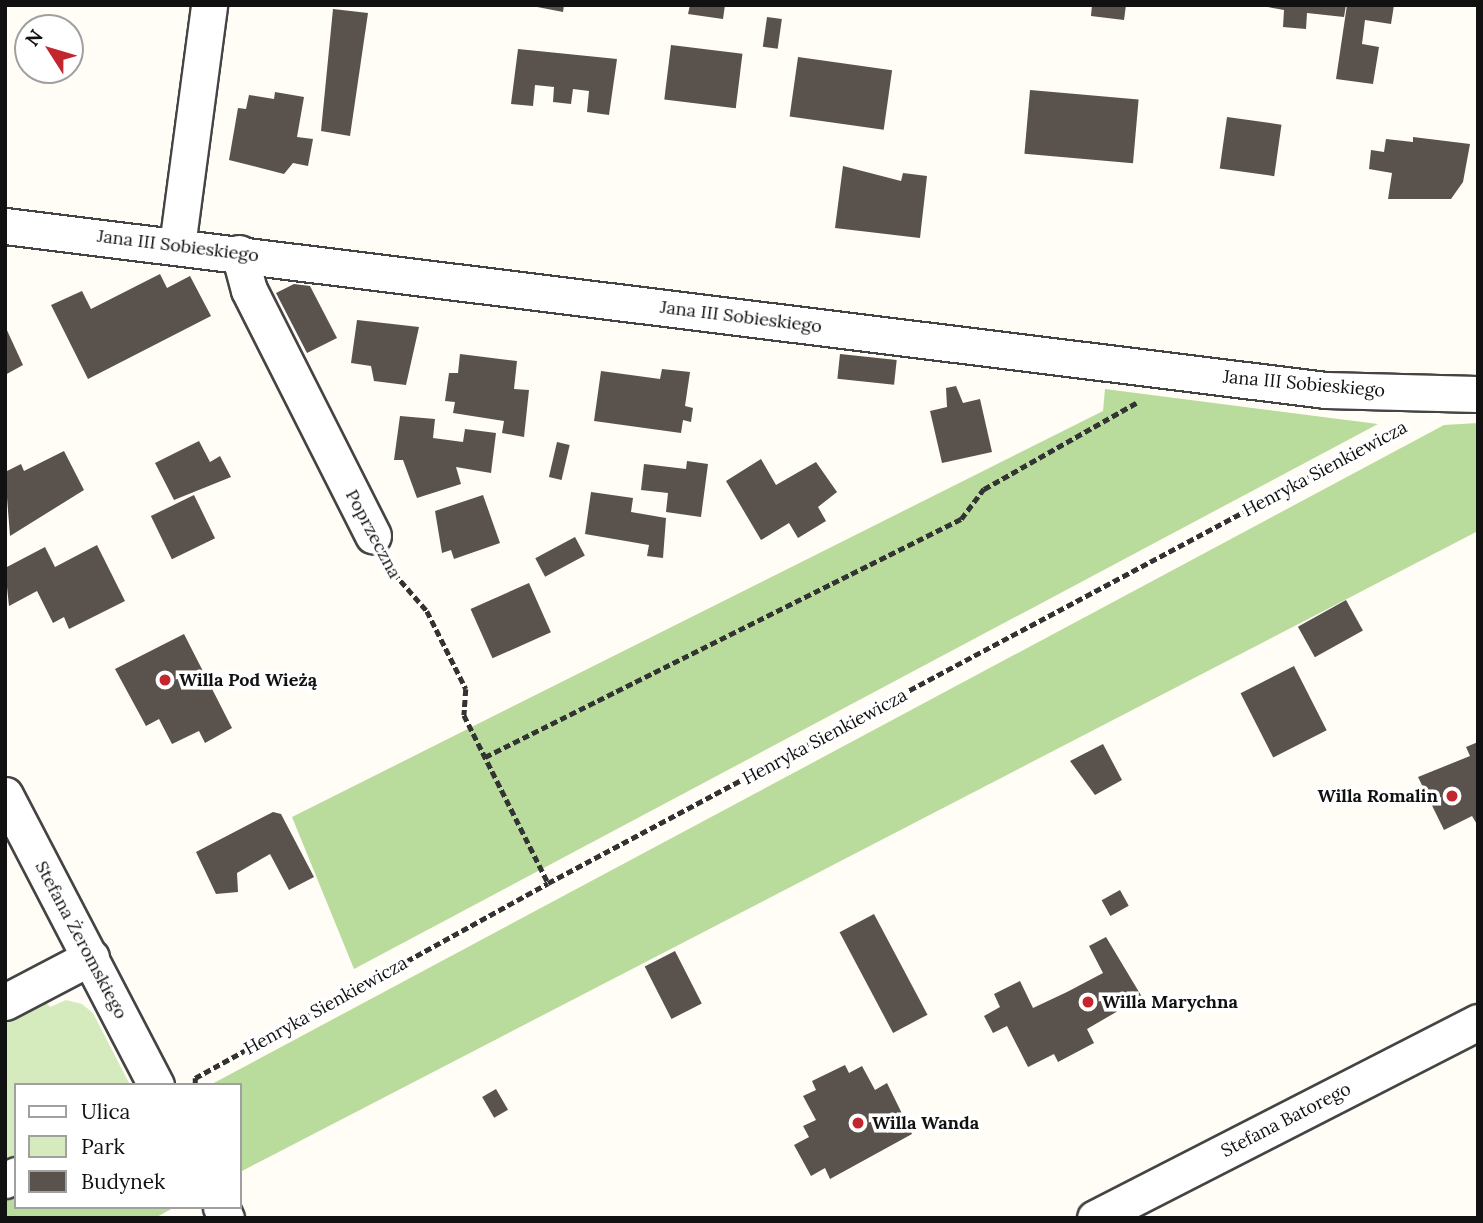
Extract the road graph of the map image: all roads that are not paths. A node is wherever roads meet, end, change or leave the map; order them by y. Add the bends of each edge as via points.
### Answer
1 (209, 5) edge
2 (5, 226) edge
3 (177, 246) junction
4 (239, 253) junction
5 (1478, 394) edge
6 (373, 536) road end
7 (5, 795) edge
8 (91, 957) junction
9 (5, 1002) edge
10 (1478, 1022) edge
11 (155, 1083) edge
12 (1095, 1218) edge

1 - 3 street
2 - 3 street, Jana III Sobieskiego
3 - 4 street, Jana III Sobieskiego
4 - 5 street, Jana III Sobieskiego via 1325,390
4 - 6 street, Poprzeczna via 249,290
7 - 8 street, Stefana Żeromskiego
8 - 9 street
8 - 11 street, Stefana Żeromskiego
10 - 12 street, Stefana Batorego

